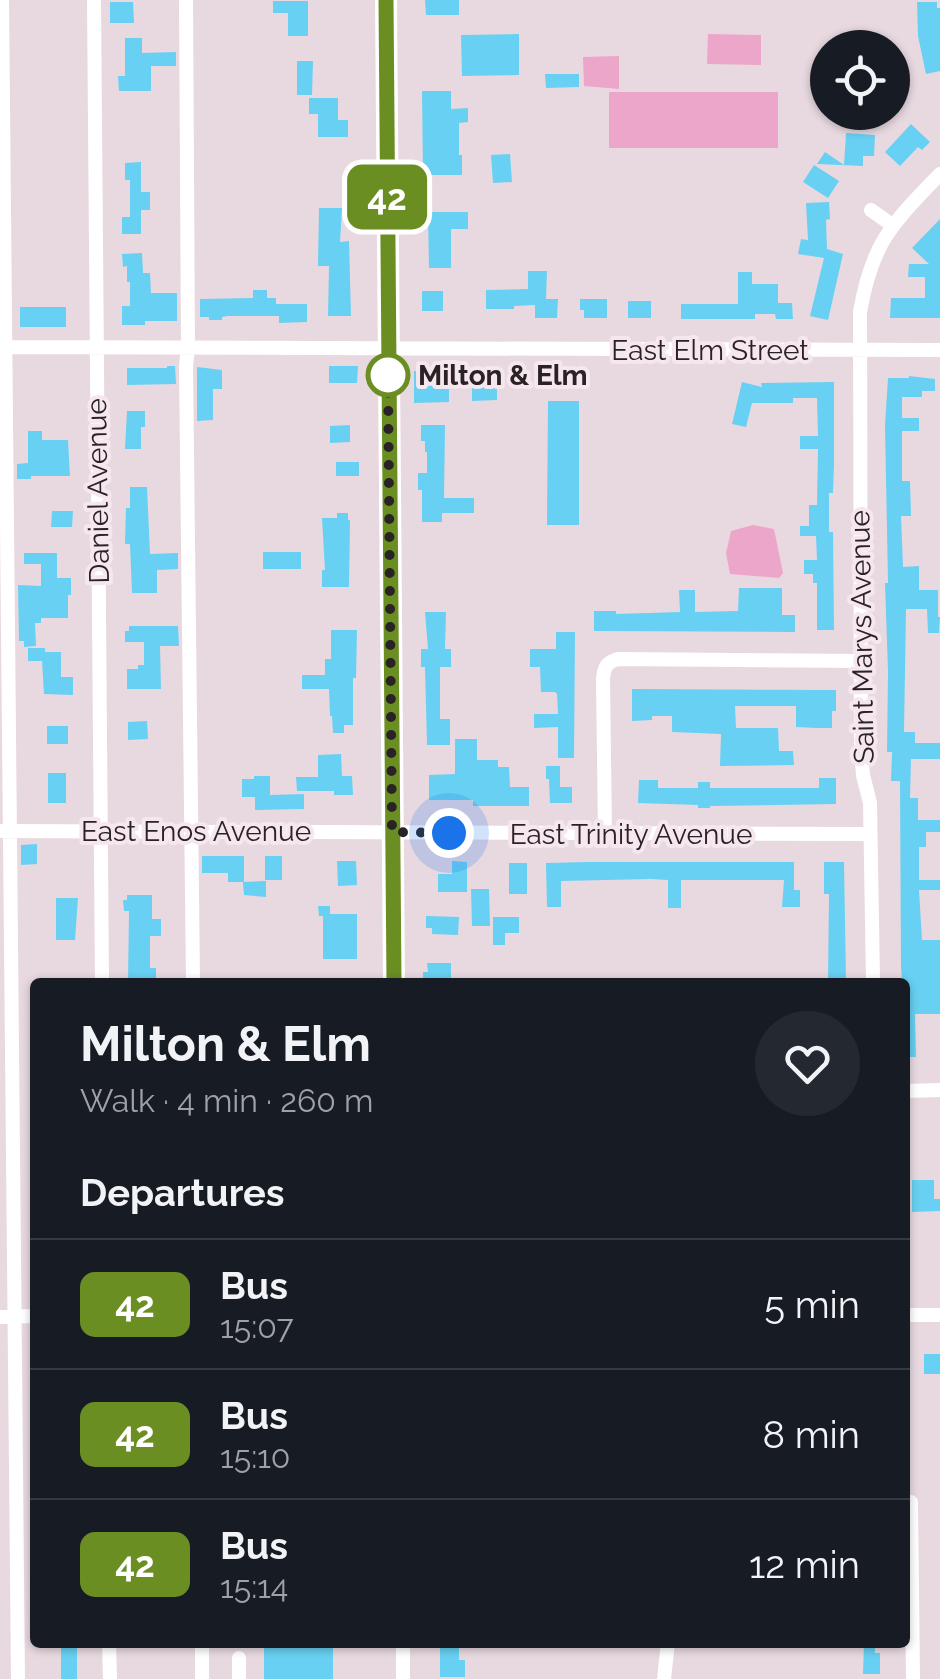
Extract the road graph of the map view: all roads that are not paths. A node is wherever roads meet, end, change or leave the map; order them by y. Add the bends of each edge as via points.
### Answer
1 (2, 0) edge
2 (94, 0) edge
3 (186, 0) edge
4 (386, 0) edge
5 (940, 174) edge
6 (871, 210) dead end
7 (892, 225) junction
8 (188, 346) junction
9 (3, 347) edge
10 (96, 347) junction
11 (388, 347) junction
12 (859, 350) junction
13 (940, 350) edge
14 (861, 661) junction
15 (5, 830) edge
16 (191, 830) junction
17 (100, 831) junction
18 (392, 832) junction
19 (605, 834) junction
20 (870, 834) junction
21 (102, 978) edge
22 (193, 978) edge
23 (394, 978) edge
24 (874, 978) edge
25 (910, 1090) edge
26 (940, 1090) edge
27 (910, 1315) edge
28 (940, 1315) edge
29 (7, 1317) edge
30 (911, 1502) dead end
31 (109, 1648) edge
32 (202, 1648) edge
33 (403, 1648) edge
34 (667, 1648) edge
35 (239, 1658) dead end
36 (18, 1679) edge
37 (110, 1679) edge
38 (202, 1679) edge
39 (240, 1679) edge
40 (403, 1679) edge
41 (664, 1679) edge
42 (913, 1679) edge

1 - 9 street
2 - 10 street, Daniel Avenue
3 - 8 street
4 - 11 street
5 - 7 street, Saint Marys Avenue
6 - 7 street
7 - 12 street, Saint Marys Avenue via 863,292
8 - 10 street, East Elm Street
8 - 11 street, East Elm Street
8 - 16 street
9 - 10 street, East Elm Street
9 - 15 street
10 - 17 street, Daniel Avenue
11 - 12 street, East Elm Street
11 - 18 street
12 - 13 street, East Elm Street
12 - 14 street, Saint Marys Avenue
14 - 19 street via 611,661 603,678
14 - 20 street, Saint Marys Avenue
15 - 17 street, East Enos Avenue
15 - 29 street
16 - 17 street, East Enos Avenue
16 - 18 street, East Enos Avenue
16 - 22 street
17 - 21 street, Daniel Avenue
18 - 19 street, East Trinity Avenue
18 - 23 street
19 - 20 street, East Trinity Avenue
20 - 24 street, Saint Marys Avenue
25 - 26 street
27 - 28 street
29 - 36 street
30 - 42 street
31 - 37 street
32 - 38 street
33 - 40 street
34 - 41 street
35 - 39 street

